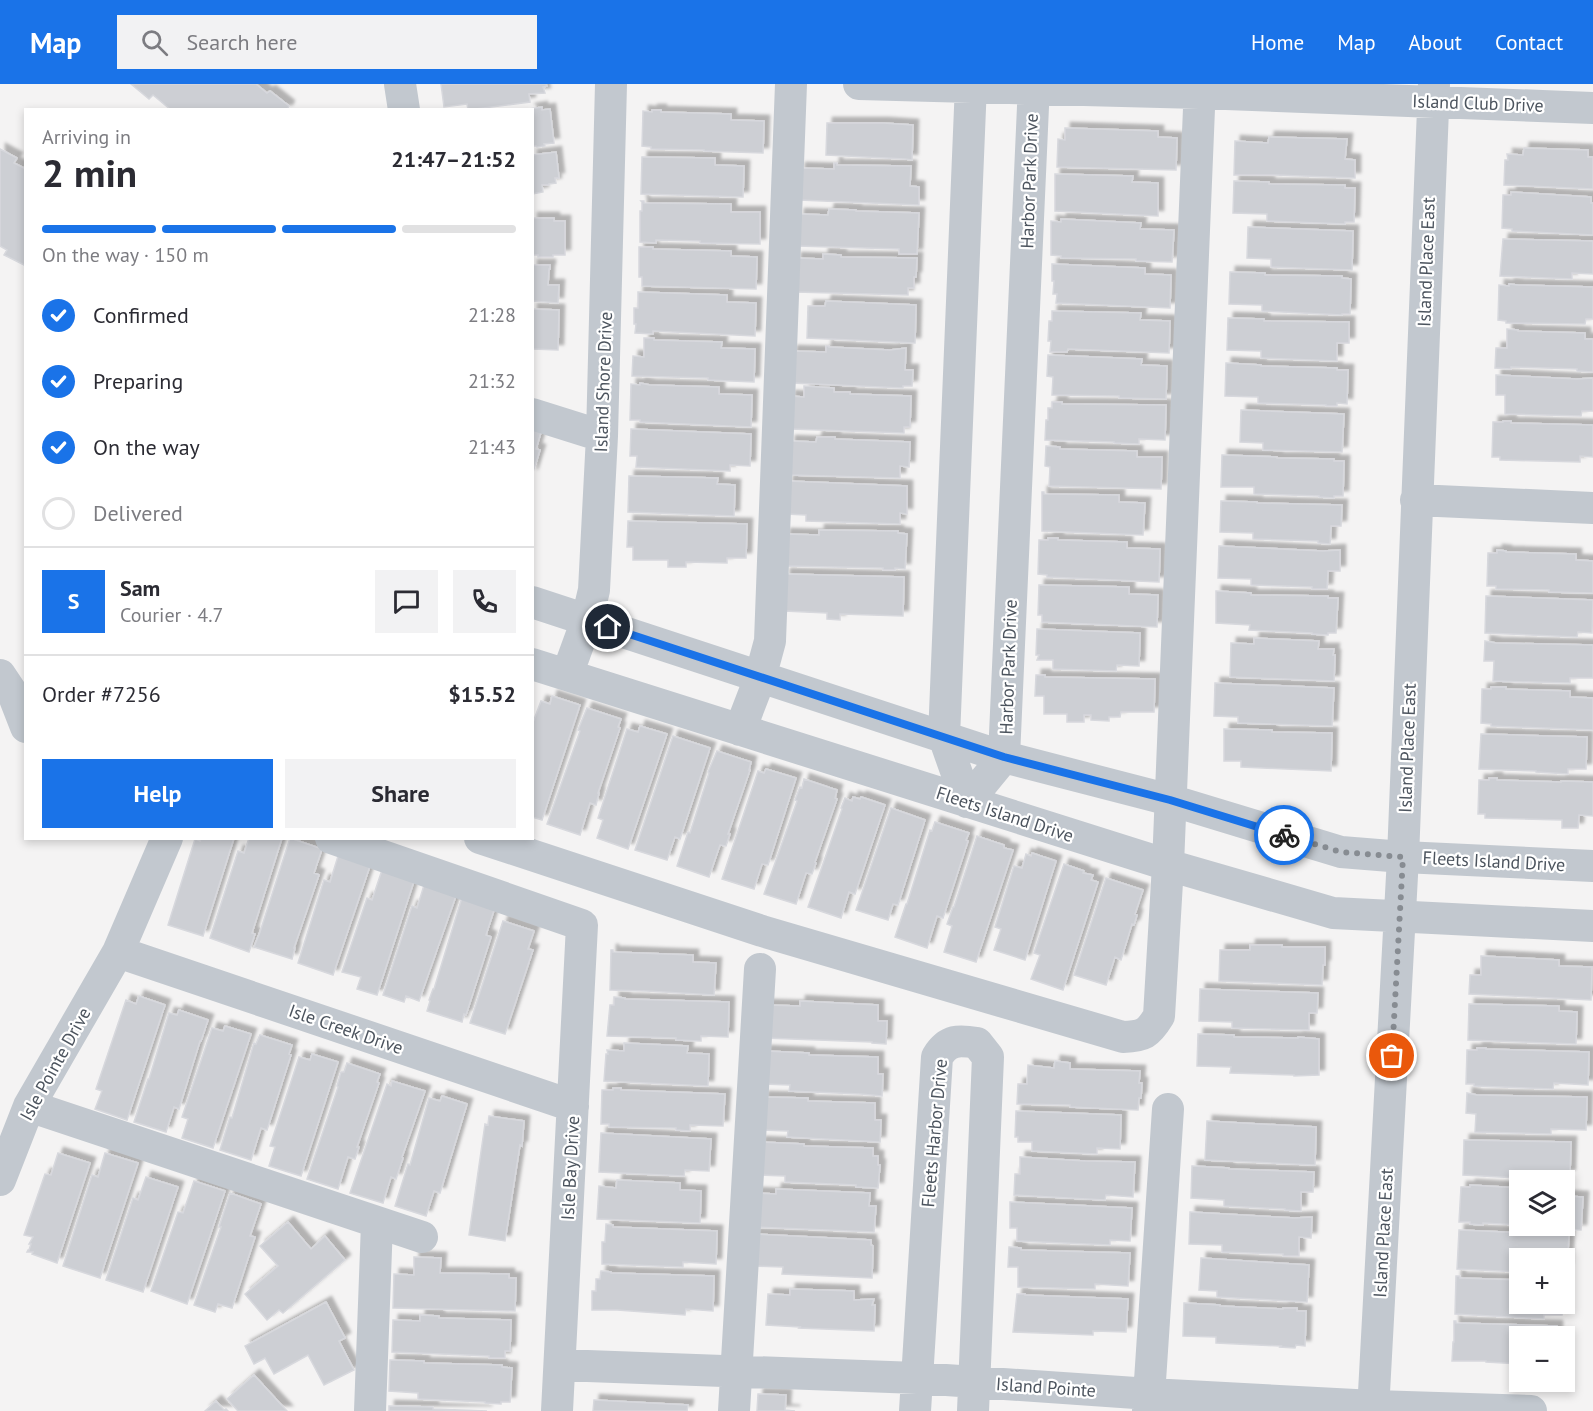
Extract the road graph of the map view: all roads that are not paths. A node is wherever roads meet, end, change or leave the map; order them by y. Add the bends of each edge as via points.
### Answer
1 (400, 84) edge
2 (611, 84) edge
3 (791, 84) edge
4 (859, 84) edge
5 (970, 86) edge
6 (1033, 86) edge
7 (1200, 88) edge
8 (1433, 93) edge
9 (404, 108) edge
10 (1593, 108) edge
11 (534, 415) edge
12 (602, 436) junction
13 (1416, 500) junction
14 (1593, 508) edge
15 (534, 603) edge
16 (587, 620) junction
17 (534, 665) edge
18 (0, 675) edge
19 (567, 675) junction
20 (760, 678) junction
21 (24, 722) edge
22 (740, 730) junction
23 (944, 737) junction
24 (1004, 757) junction
25 (1170, 800) junction
26 (967, 802) junction
27 (166, 840) edge
28 (336, 840) edge
29 (486, 840) edge
30 (1403, 857) junction
31 (1168, 865) junction
32 (1593, 866) edge
33 (1400, 917) junction
34 (1593, 926) edge
35 (118, 952) junction
36 (760, 969) dead end
37 (29, 1106) junction
38 (573, 1107) junction
39 (1168, 1109) dead end
40 (0, 1180) edge
41 (377, 1223) junction
42 (422, 1237) dead end
43 (560, 1365) junction
44 (738, 1372) junction
45 (917, 1378) junction
46 (974, 1397) edge
47 (1149, 1403) edge
48 (1374, 1408) edge
49 (370, 1411) edge
50 (557, 1411) edge
51 (734, 1411) edge
52 (915, 1411) edge
53 (1532, 1411) edge

1 - 9 street
2 - 12 street, Island Shore Drive
3 - 20 street via 770,641
4 - 5 street, Island Club Drive
5 - 6 street, Island Club Drive
5 - 23 street
6 - 7 street, Island Club Drive
6 - 24 street, Harbor Park Drive
7 - 8 street, Island Club Drive
7 - 25 street
8 - 10 street, Island Club Drive
8 - 13 street, Island Place East
11 - 12 street
12 - 16 street, Island Shore Drive via 594,590
13 - 14 street
13 - 30 street, Island Place East
15 - 16 street, Fleets Island Drive
16 - 19 street, Island Shore Drive
16 - 20 street, Fleets Island Drive
17 - 19 street, Fleets Island Drive
18 - 21 street
19 - 22 street, Fleets Island Drive
20 - 22 street
20 - 23 street, Fleets Island Drive
22 - 26 street, Fleets Island Drive
23 - 24 street, Fleets Island Drive
23 - 26 street
24 - 25 street, Fleets Island Drive
24 - 26 street, Harbor Park Drive
25 - 30 street, Fleets Island Drive via 1341,852
25 - 31 street
26 - 31 street, Fleets Island Drive
27 - 35 street, Isle Pointe Drive
28 - 38 street, Isle Bay Drive via 582,925
29 - 31 street via 762,931 1123,1037 1138,1036 1151,1029 1159,1016
30 - 32 street, Fleets Island Drive
30 - 33 street, Island Place East
31 - 33 street, Fleets Island Drive via 1333,914
33 - 34 street, Fleets Island Drive
33 - 48 street, Island Place East
35 - 37 street, Isle Pointe Drive
35 - 38 street, Isle Creek Drive
36 - 44 street
37 - 40 street, Isle Pointe Drive
37 - 41 street
38 - 43 street, Isle Bay Drive
39 - 47 street
41 - 42 street
41 - 49 street
43 - 44 street, Island Pointe
43 - 50 street, Isle Bay Drive
44 - 45 street, Island Pointe
44 - 51 street
45 - 46 street, Island Pointe
45 - 46 street, Fleets Harbor Drive via 937,1057 944,1046 961,1040 977,1043 988,1057
45 - 52 street, Fleets Harbor Drive
46 - 47 street, Island Pointe
47 - 48 street, Island Pointe
48 - 53 street, Island Pointe

